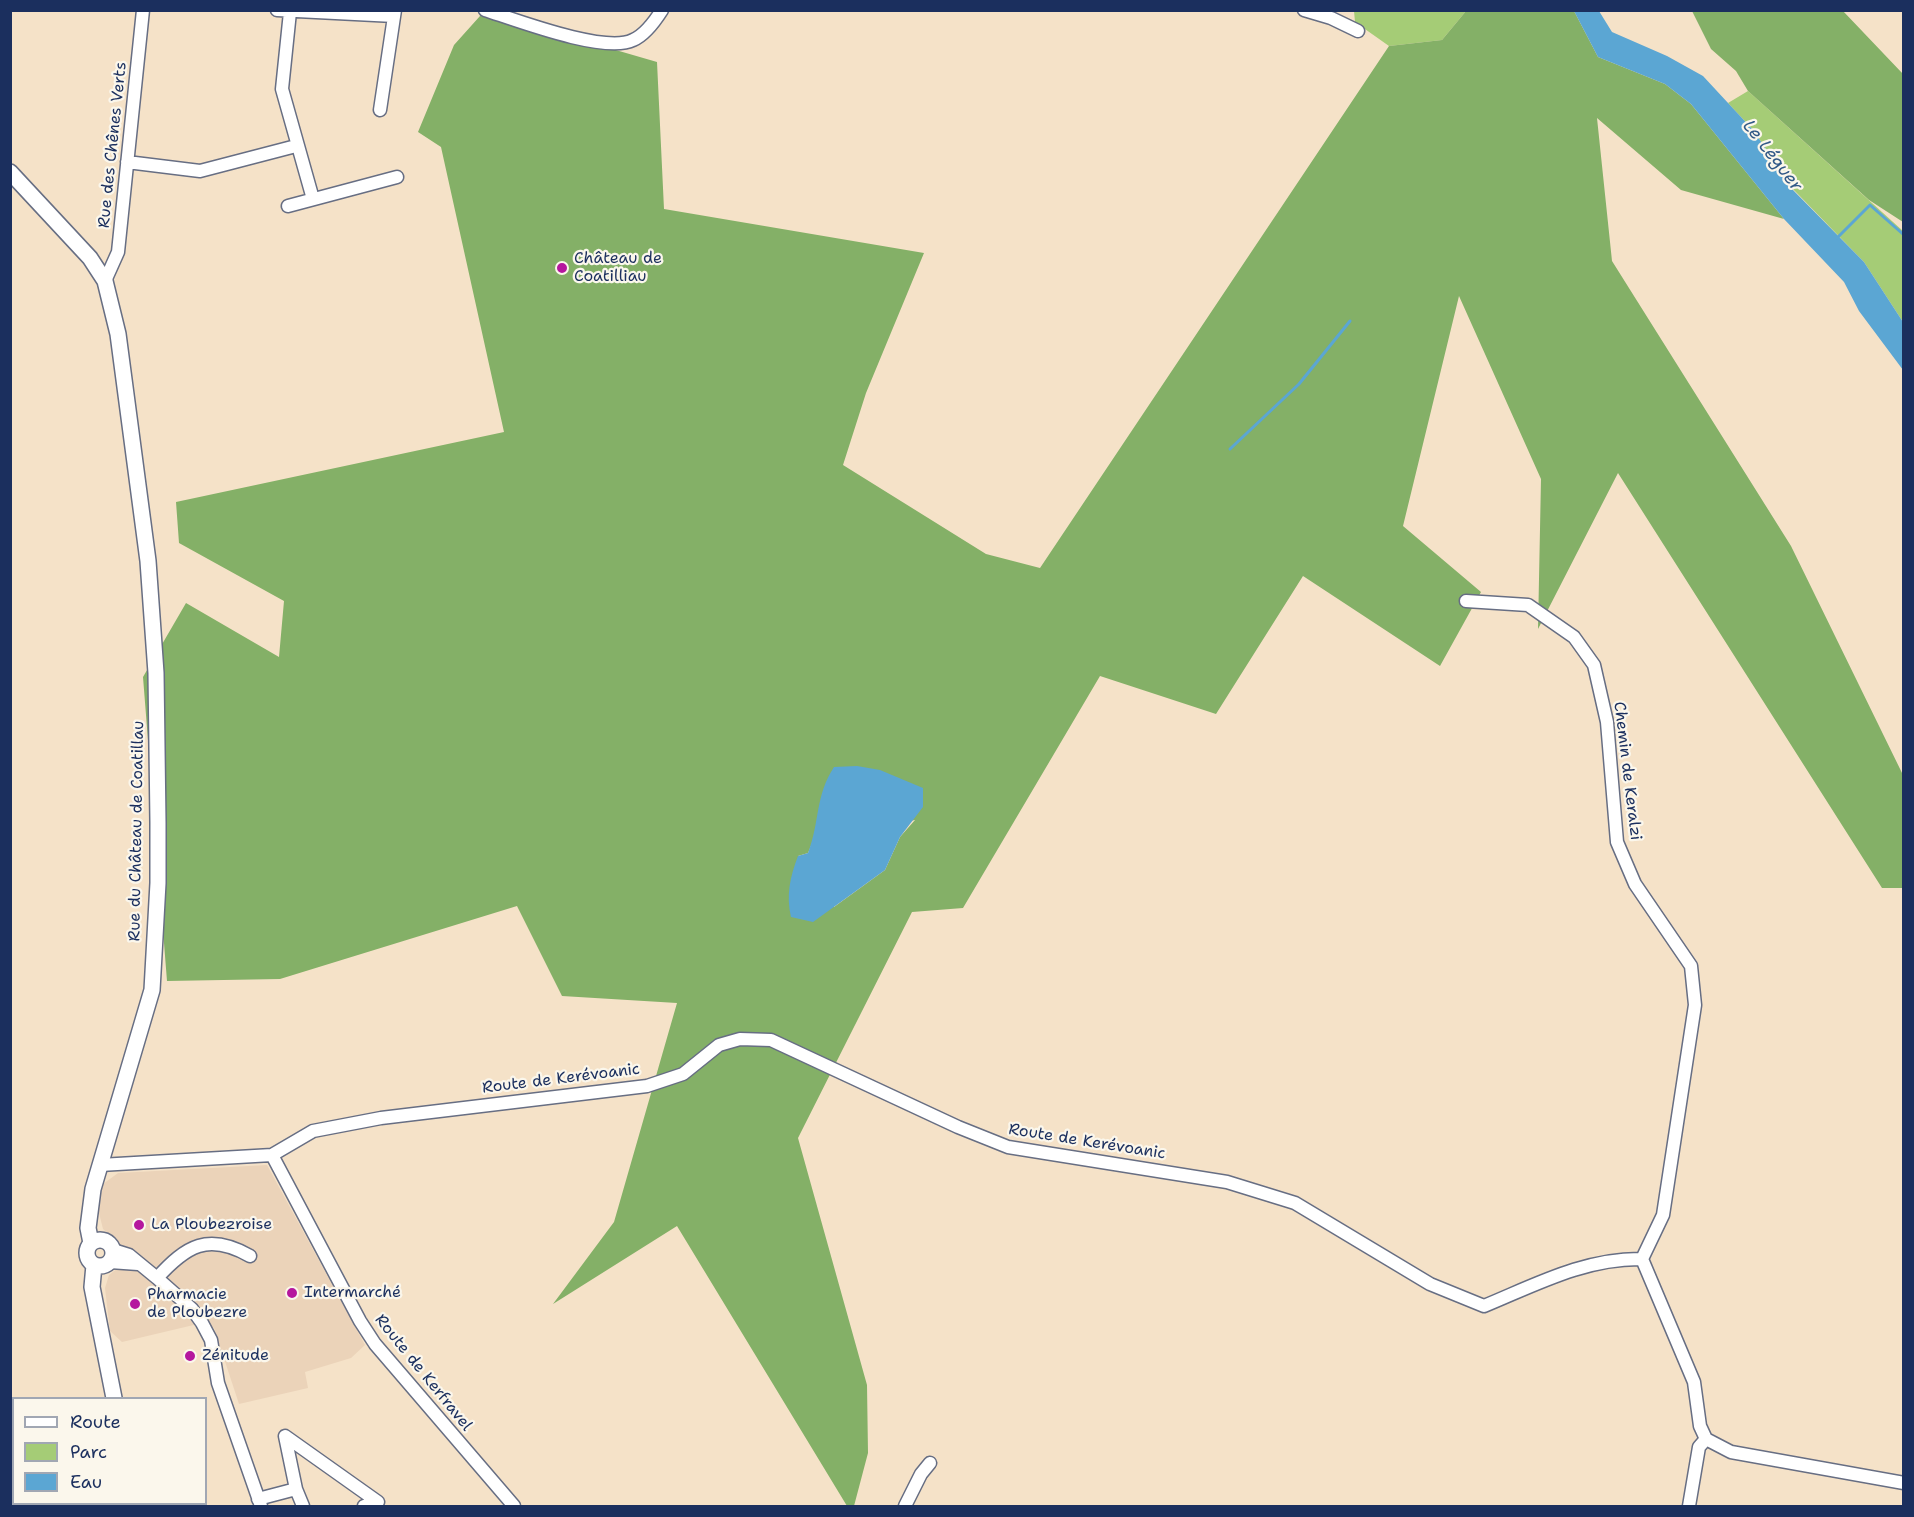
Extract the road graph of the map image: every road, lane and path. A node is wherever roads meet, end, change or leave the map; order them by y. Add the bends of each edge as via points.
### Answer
1 (143, 10) edge
2 (277, 10) edge
3 (485, 10) edge
4 (662, 10) edge
5 (1304, 10) edge
6 (290, 12) junction
7 (394, 13) edge
8 (1358, 31) dead end
9 (380, 110) dead end
10 (297, 146) junction
11 (127, 162) junction
12 (10, 172) edge
13 (397, 177) dead end
14 (313, 199) junction
15 (288, 206) dead end
16 (105, 281) junction
17 (1466, 601) dead end
18 (272, 1155) junction
19 (100, 1165) junction
20 (102, 1254) junction
21 (250, 1256) dead end
22 (1642, 1259) junction
23 (157, 1278) junction
24 (114, 1397) edge
25 (1706, 1439) junction
26 (930, 1463) dead end
27 (1904, 1483) edge
28 (296, 1489) junction
29 (260, 1503) edge
30 (303, 1506) edge
31 (364, 1506) edge
32 (514, 1506) edge
33 (905, 1506) edge
34 (1689, 1506) edge

1 - 11 street, Rue des Chênes Verts
2 - 6 street
3 - 4 street via 577,39 620,43 633,40 656,21
5 - 8 street
6 - 7 street
6 - 10 street via 282,89
7 - 9 street
10 - 11 street via 200,171
10 - 14 street
11 - 16 street, Rue des Chênes Verts via 118,257
12 - 16 main road via 90,258
13 - 14 street
14 - 15 street
16 - 19 main road, Rue du Château de Coatillau via 118,334 145,526 156,673 158,883 152,990
17 - 22 street, Chemin de Keralzi via 1528,605 1574,637 1594,665 1607,722 1617,842 1635,884 1691,966 1695,1005 1663,1215
18 - 19 street, Route de Kerévoanic
18 - 22 street, Route de Kerévoanic via 313,1131 381,1118 647,1086 683,1074 719,1045 754,1038 799,1051 1008,1147 1227,1182 1295,1203 1430,1284 1484,1306 1588,1264 1617,1258
18 - 32 street, Route de Kerfravel via 375,1344
19 - 20 main road, Rue du Château de Coatillau via 90,1213
20 - 23 street via 139,1264
20 - 24 main road via 97,1305
21 - 23 street via 221,1243 202,1245 178,1255
22 - 25 street via 1694,1382 1700,1426
23 - 29 street via 192,1309 211,1340 218,1383
25 - 27 street via 1731,1452
25 - 34 street via 1699,1448
26 - 33 street
28 - 29 street
28 - 30 street
28 - 31 street via 285,1436 378,1502

